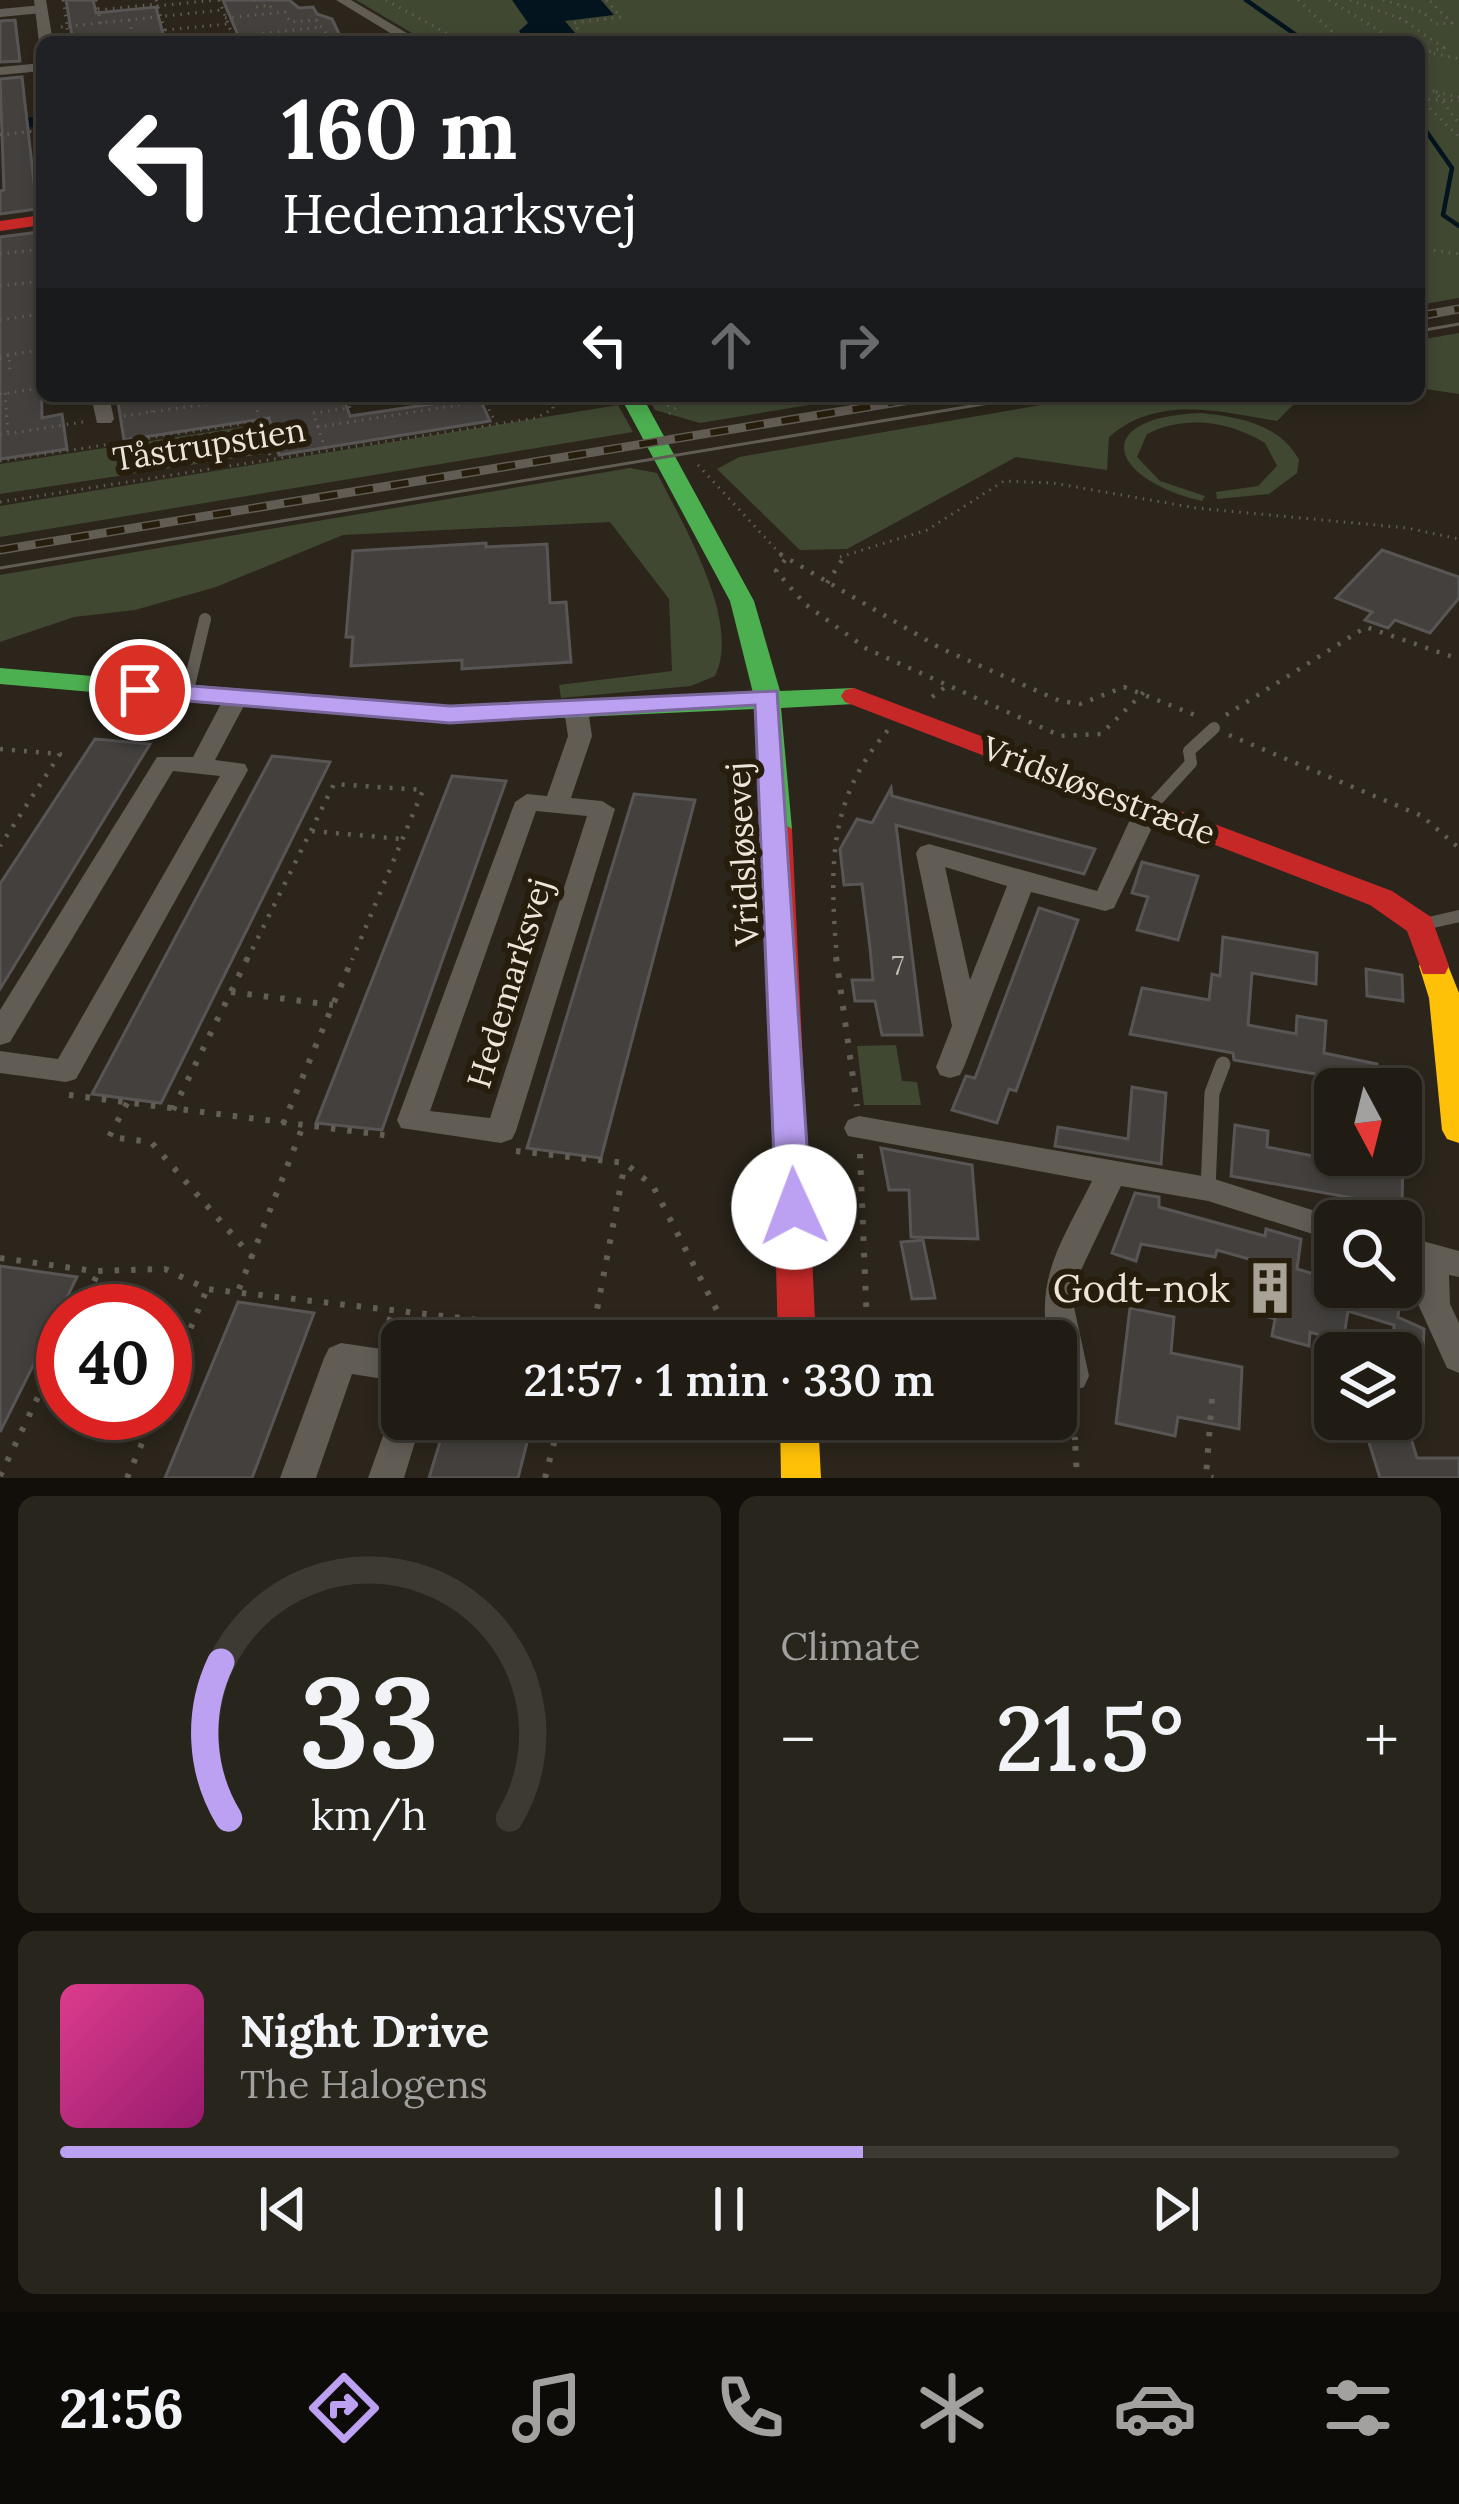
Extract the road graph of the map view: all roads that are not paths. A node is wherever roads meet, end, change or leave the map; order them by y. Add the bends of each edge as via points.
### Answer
1 (342, 0) edge
2 (41, 5) edge
3 (0, 14) edge
4 (45, 36) edge
5 (405, 36) edge
6 (36, 68) edge
7 (0, 71) edge
8 (36, 207) edge
9 (0, 212) edge
10 (36, 221) edge
11 (0, 226) edge
12 (101, 402) edge
13 (634, 402) edge
14 (104, 419) road end
15 (205, 620) dead end
16 (0, 676) edge
17 (186, 695) junction
18 (768, 696) junction
19 (235, 700) junction
20 (576, 710) junction
21 (1214, 728) road end
22 (200, 766) junction
23 (556, 804) junction
24 (1147, 811) junction
25 (1022, 881) junction
26 (1459, 916) edge
27 (1420, 926) junction
28 (966, 1027) junction
29 (0, 1034) edge
30 (0, 1063) edge
31 (1223, 1064) dead end
32 (950, 1067) dead end
33 (859, 1128) road end
34 (1459, 1130) edge
35 (1111, 1174) junction
36 (1208, 1189) junction
37 (1314, 1222) edge
38 (1431, 1256) edge
39 (796, 1320) edge
40 (1060, 1320) edge
41 (1459, 1358) edge
42 (381, 1364) edge
43 (398, 1440) edge
44 (800, 1440) edge
45 (298, 1478) edge
46 (386, 1478) edge
47 (801, 1478) edge

1 - 5 street
2 - 3 lane
2 - 4 street
6 - 7 street
8 - 9 street
10 - 11 street
12 - 14 street
13 - 18 street, Vridsløsevej via 742,601
15 - 17 lane
16 - 17 street
17 - 19 street
18 - 20 street
18 - 24 street, Vridsløsestræde via 837,692 876,700
18 - 39 street, Vridsløsevej
19 - 20 street via 450,715
19 - 22 street
20 - 23 street via 580,736
21 - 24 lane
22 - 29 street via 166,763
22 - 30 street via 236,770 66,1071
23 - 23 street, Hedemarksvej via 527,802 412,1120 501,1131 602,809
24 - 25 street via 1105,902
24 - 27 street, Vridsløsestræde via 1381,898
25 - 28 street
25 - 28 street via 929,853
26 - 27 lane
27 - 34 street via 1444,998
28 - 32 street
31 - 36 lane via 1212,1093
33 - 35 street
35 - 36 street
35 - 40 street via 1065,1270
36 - 37 street
38 - 41 street via 1435,1304
42 - 45 street via 341,1358
43 - 46 street
44 - 47 street

